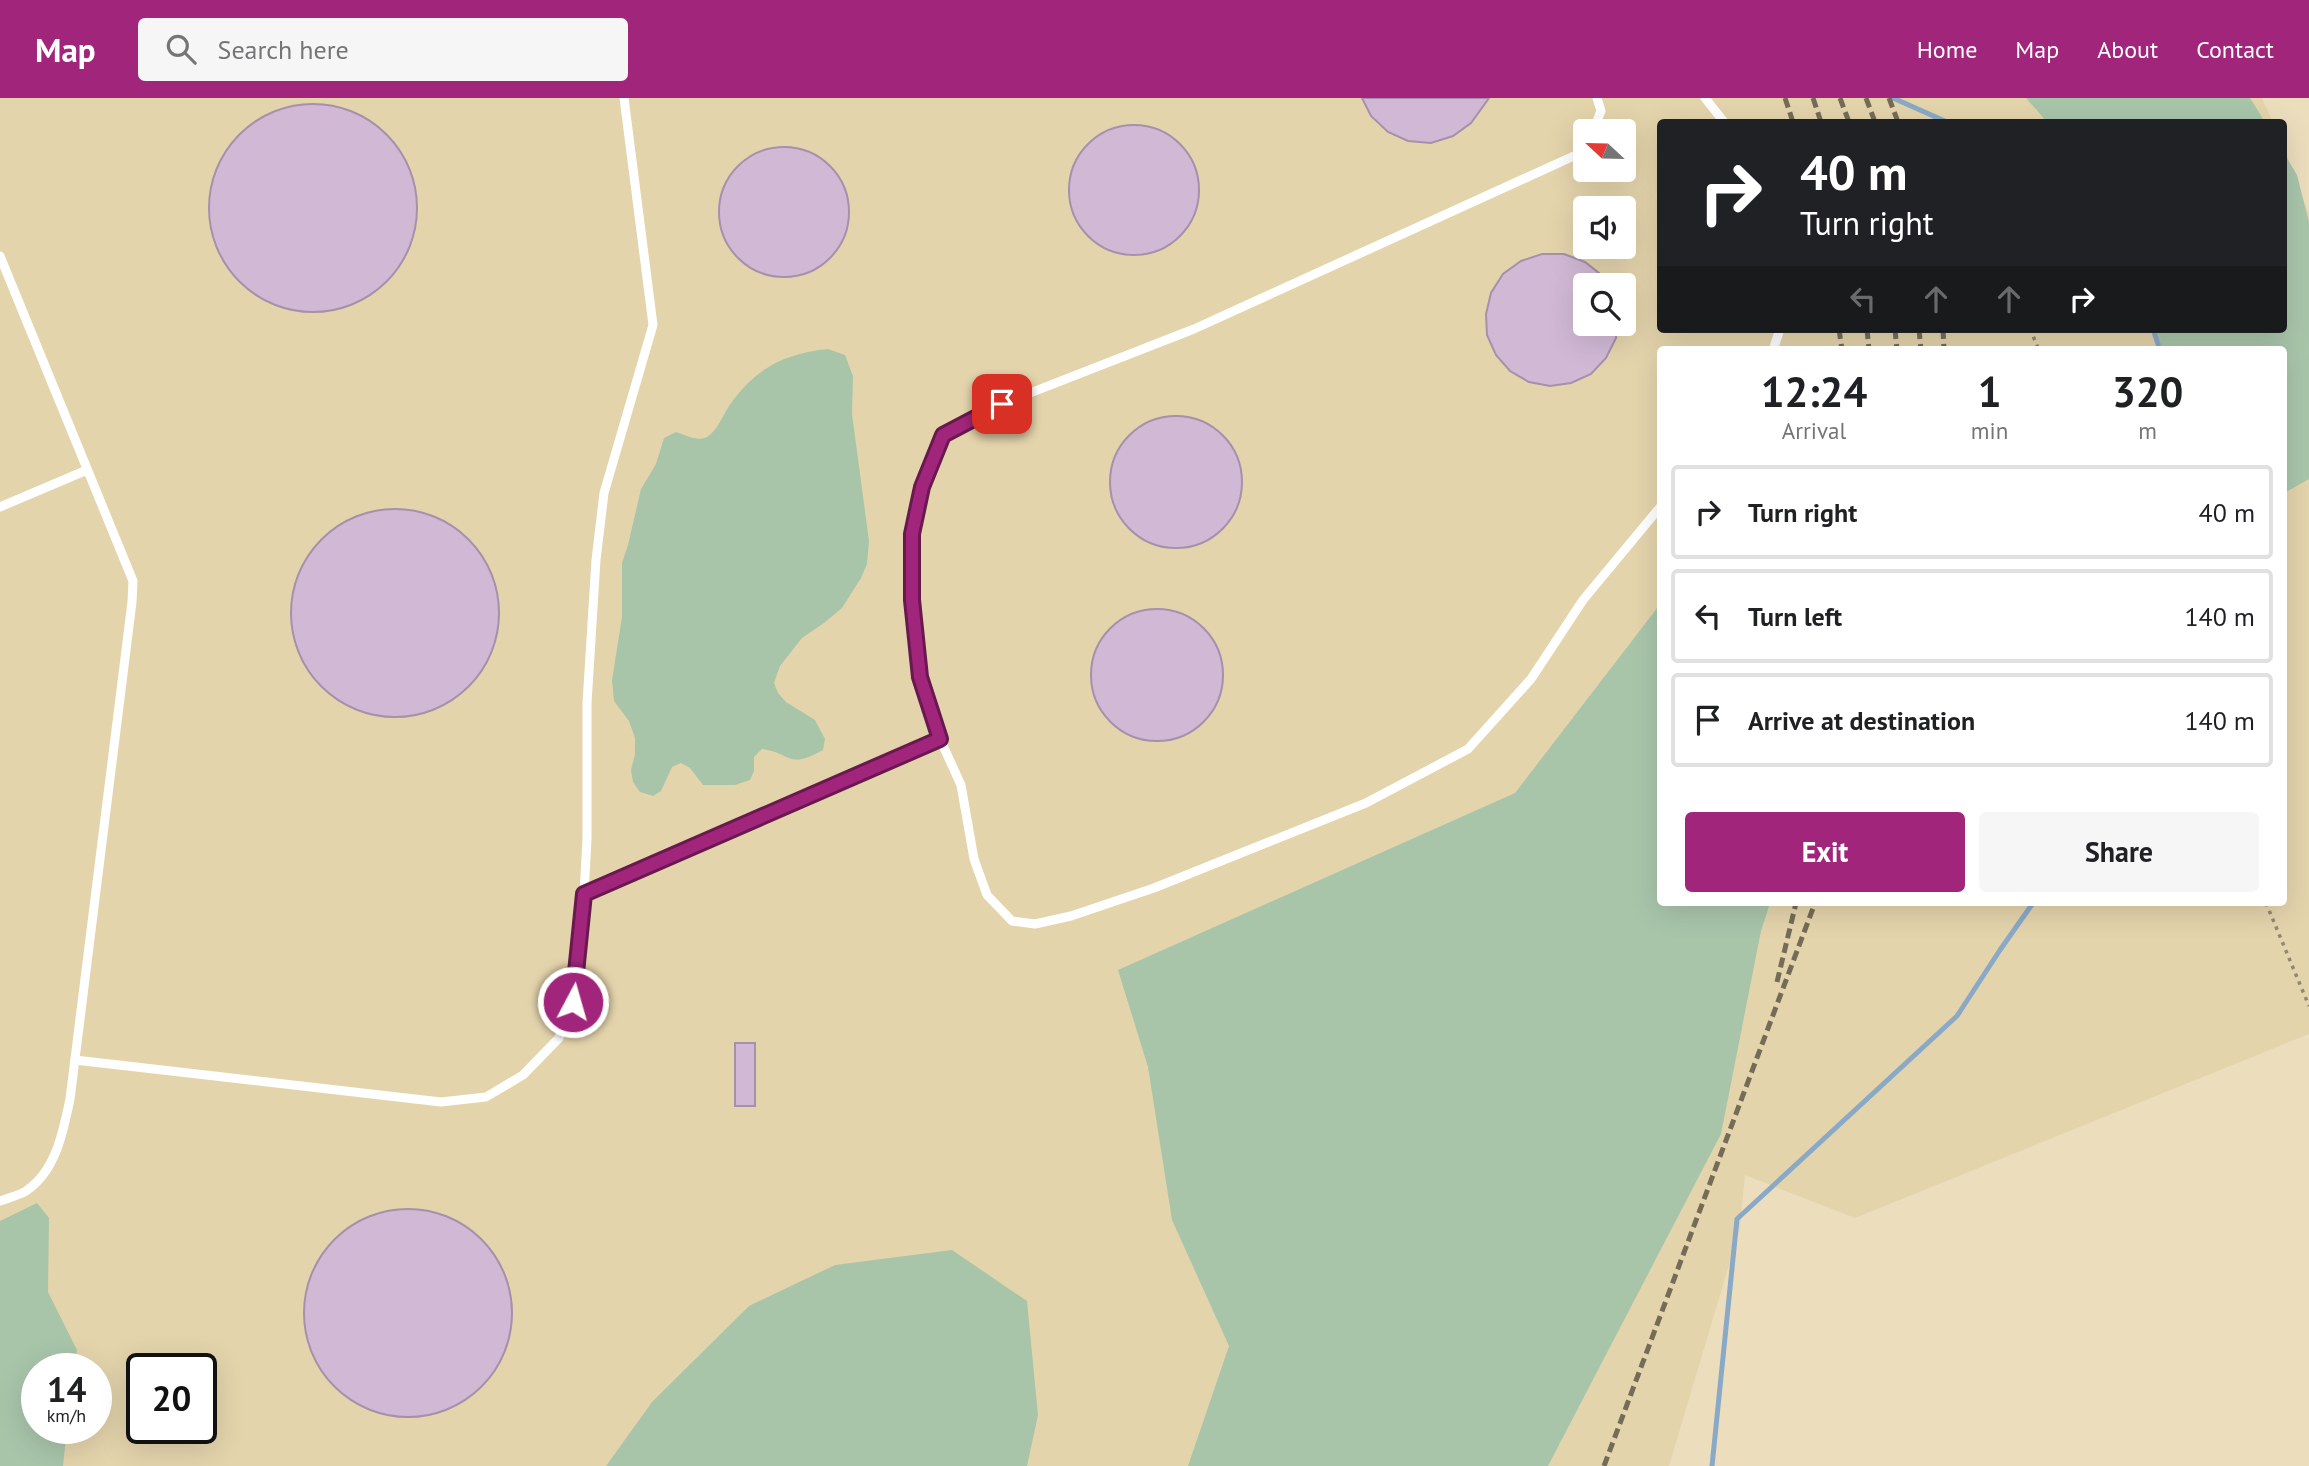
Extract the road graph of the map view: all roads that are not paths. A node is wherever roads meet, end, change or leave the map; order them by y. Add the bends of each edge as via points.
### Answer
1 (624, 98) edge
2 (1597, 98) edge
3 (1705, 98) edge
4 (1598, 119) edge
5 (1722, 119) edge
6 (1573, 156) edge
7 (0, 256) edge
8 (87, 470) junction
9 (0, 507) edge
10 (1657, 511) edge
11 (940, 739) junction
12 (584, 894) junction
13 (75, 1060) junction
14 (0, 1201) edge

1 - 12 lane via 653,325 604,493 587,703
2 - 4 lane via 1601,111
3 - 5 lane
6 - 11 lane via 1194,329 1002,404 943,435 922,487 912,534 912,600 920,677
7 - 8 lane
8 - 9 lane
8 - 13 lane via 133,581
10 - 11 lane via 1583,600 1531,679 1468,749 1366,803 1154,888 1071,916 1035,924 1012,921 987,895 974,859 961,785
11 - 12 lane
12 - 13 lane via 573,1002 559,1038 523,1075 486,1097 441,1102
13 - 14 lane via 62,1138 46,1171 25,1191

